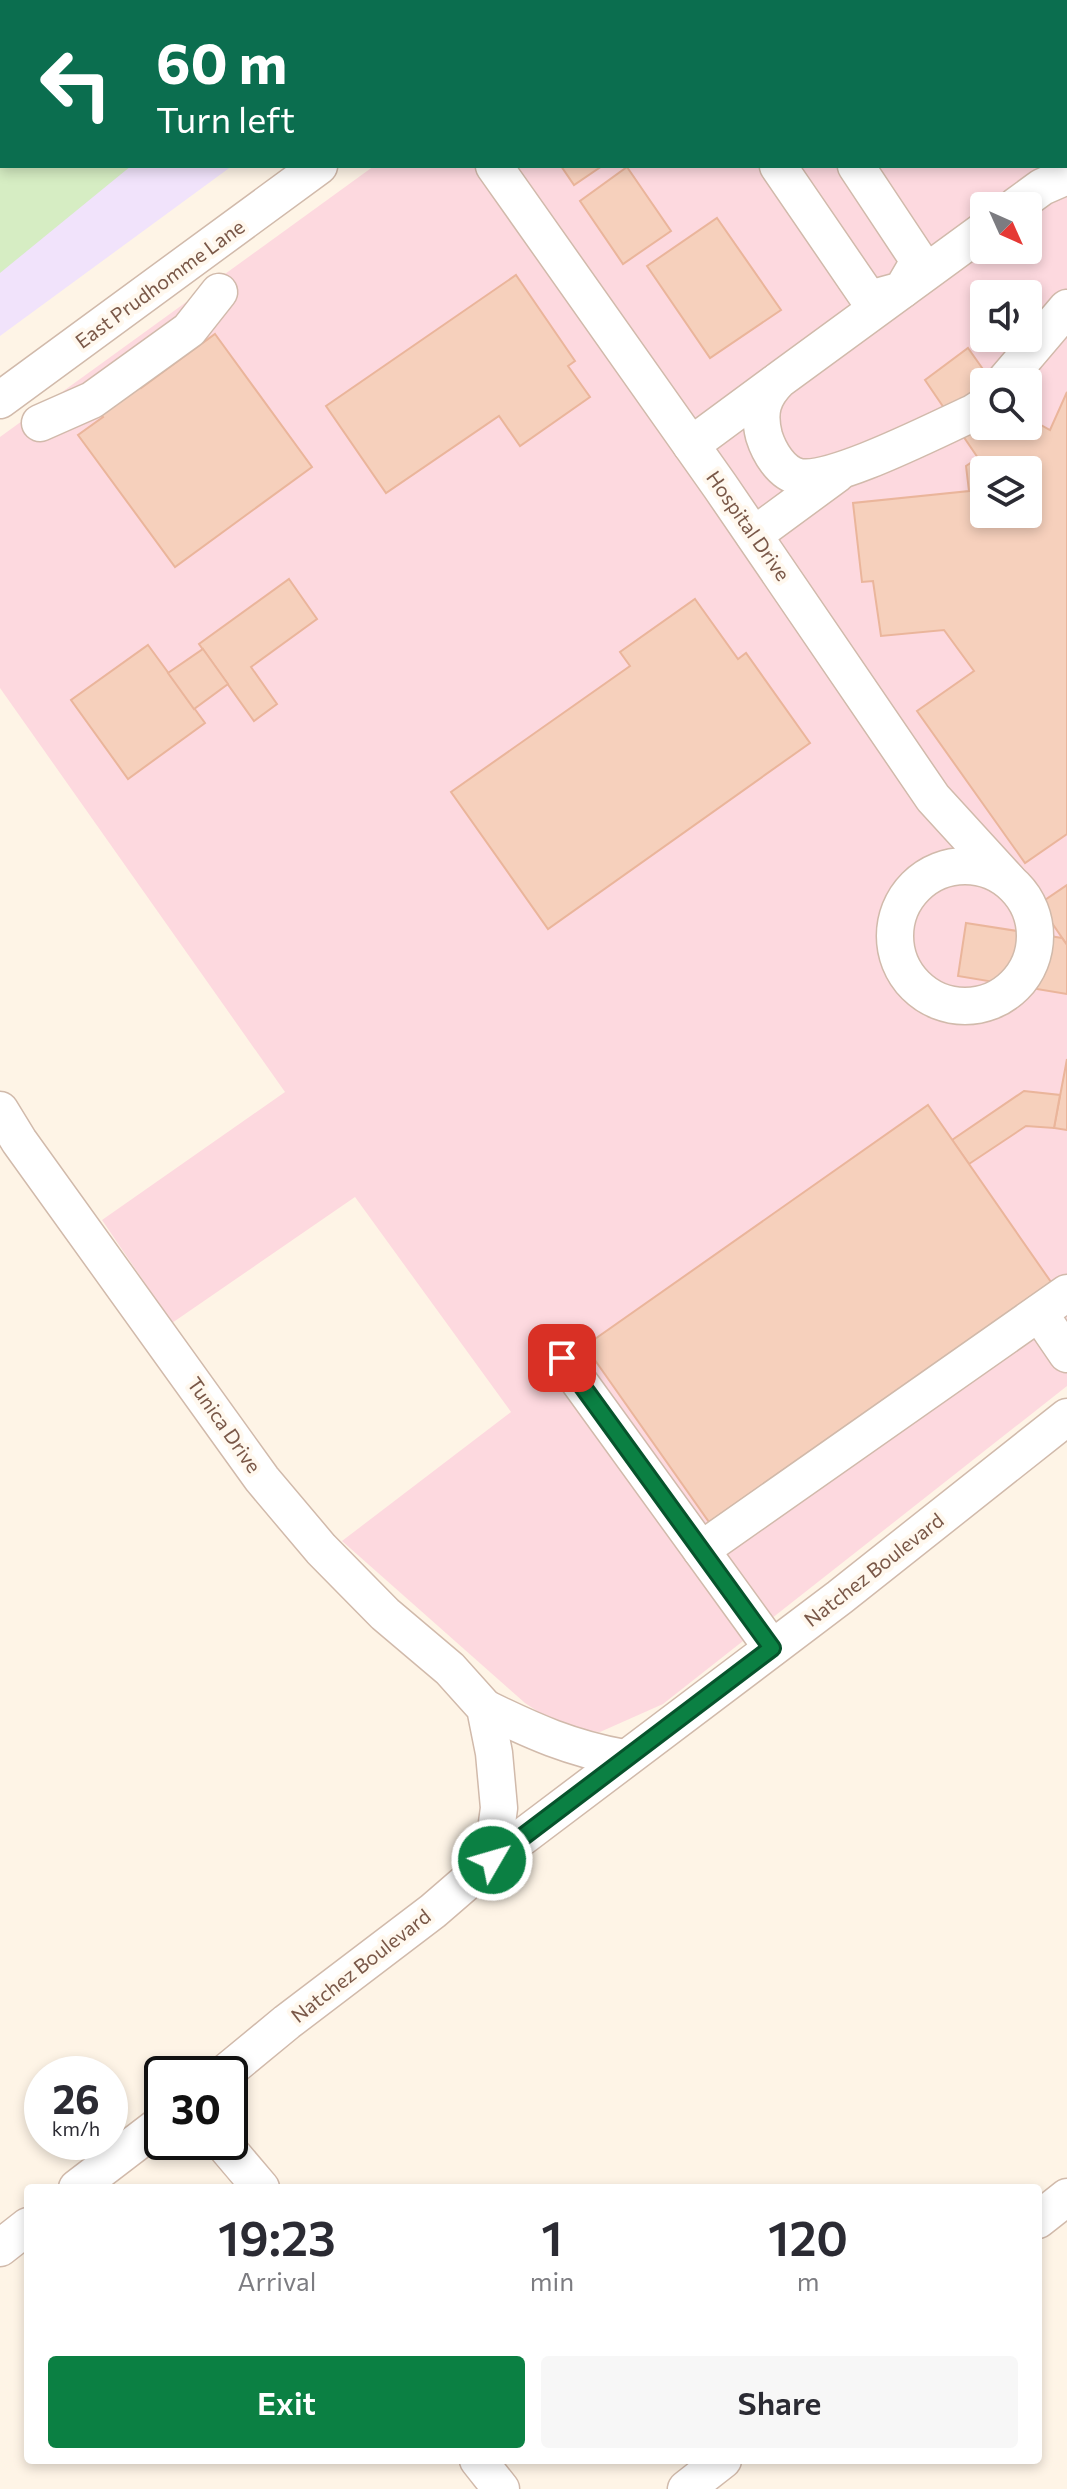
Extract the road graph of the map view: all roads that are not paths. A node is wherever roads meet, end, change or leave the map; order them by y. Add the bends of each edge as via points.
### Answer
1 (316, 168) edge
2 (495, 168) edge
3 (779, 168) edge
4 (857, 168) edge
5 (1067, 176) edge
6 (1035, 192) edge
7 (970, 240) edge
8 (902, 290) junction
9 (219, 292) dead end
10 (1067, 308) edge
11 (1016, 368) edge
12 (779, 380) junction
13 (0, 400) edge
14 (970, 414) edge
15 (40, 423) dead end
16 (691, 445) junction
17 (841, 471) junction
18 (754, 535) junction
19 (933, 798) junction
20 (942, 870) junction
21 (1008, 880) junction
22 (0, 1110) edge
23 (10, 1147) edge
24 (1053, 1303) edge
25 (1067, 1354) edge
26 (562, 1358) dead end
27 (1067, 1417) edge
28 (701, 1550) junction
29 (772, 1648) junction
30 (485, 1708) junction
31 (624, 1758) junction
32 (492, 1860) junction
33 (246, 2056) edge
34 (144, 2137) edge
35 (237, 2160) edge
36 (82, 2184) edge
37 (258, 2184) edge
38 (1067, 2197) edge
39 (1042, 2217) edge
40 (24, 2229) edge
41 (0, 2248) edge
42 (481, 2464) edge
43 (718, 2464) edge
44 (501, 2489) edge
45 (686, 2489) edge

1 - 13 street, East Prudhomme Lane
2 - 16 street, Hospital Drive
3 - 8 street via 869,299
4 - 8 street via 919,261
5 - 6 street
7 - 8 street
8 - 12 street
9 - 15 street via 189,330 92,400
10 - 11 street
12 - 16 street
12 - 17 street via 762,409 767,446 779,465 795,476 813,478
14 - 17 street
16 - 18 street, Hospital Drive
17 - 18 street
18 - 19 street, Hospital Drive
19 - 20 street via 946,839
19 - 21 street, Hospital Drive
20 - 21 street via 965,866
20 - 21 street, Hospital Drive via 921,881 906,899 895,944 914,985 955,1006 1000,997 1030,963 1033,918
22 - 23 street, Tunica Drive
23 - 30 street, Tunica Drive via 321,1549
24 - 25 street
24 - 28 street
26 - 28 street
27 - 29 street, Natchez Boulevard
28 - 29 street
29 - 31 street, Natchez Boulevard
30 - 31 street, Tunica Drive via 582,1750
30 - 32 street via 499,1808
31 - 32 street, Natchez Boulevard
32 - 33 street, Natchez Boulevard
34 - 36 street
35 - 37 street
38 - 39 street
40 - 41 street
42 - 44 street
43 - 45 street

